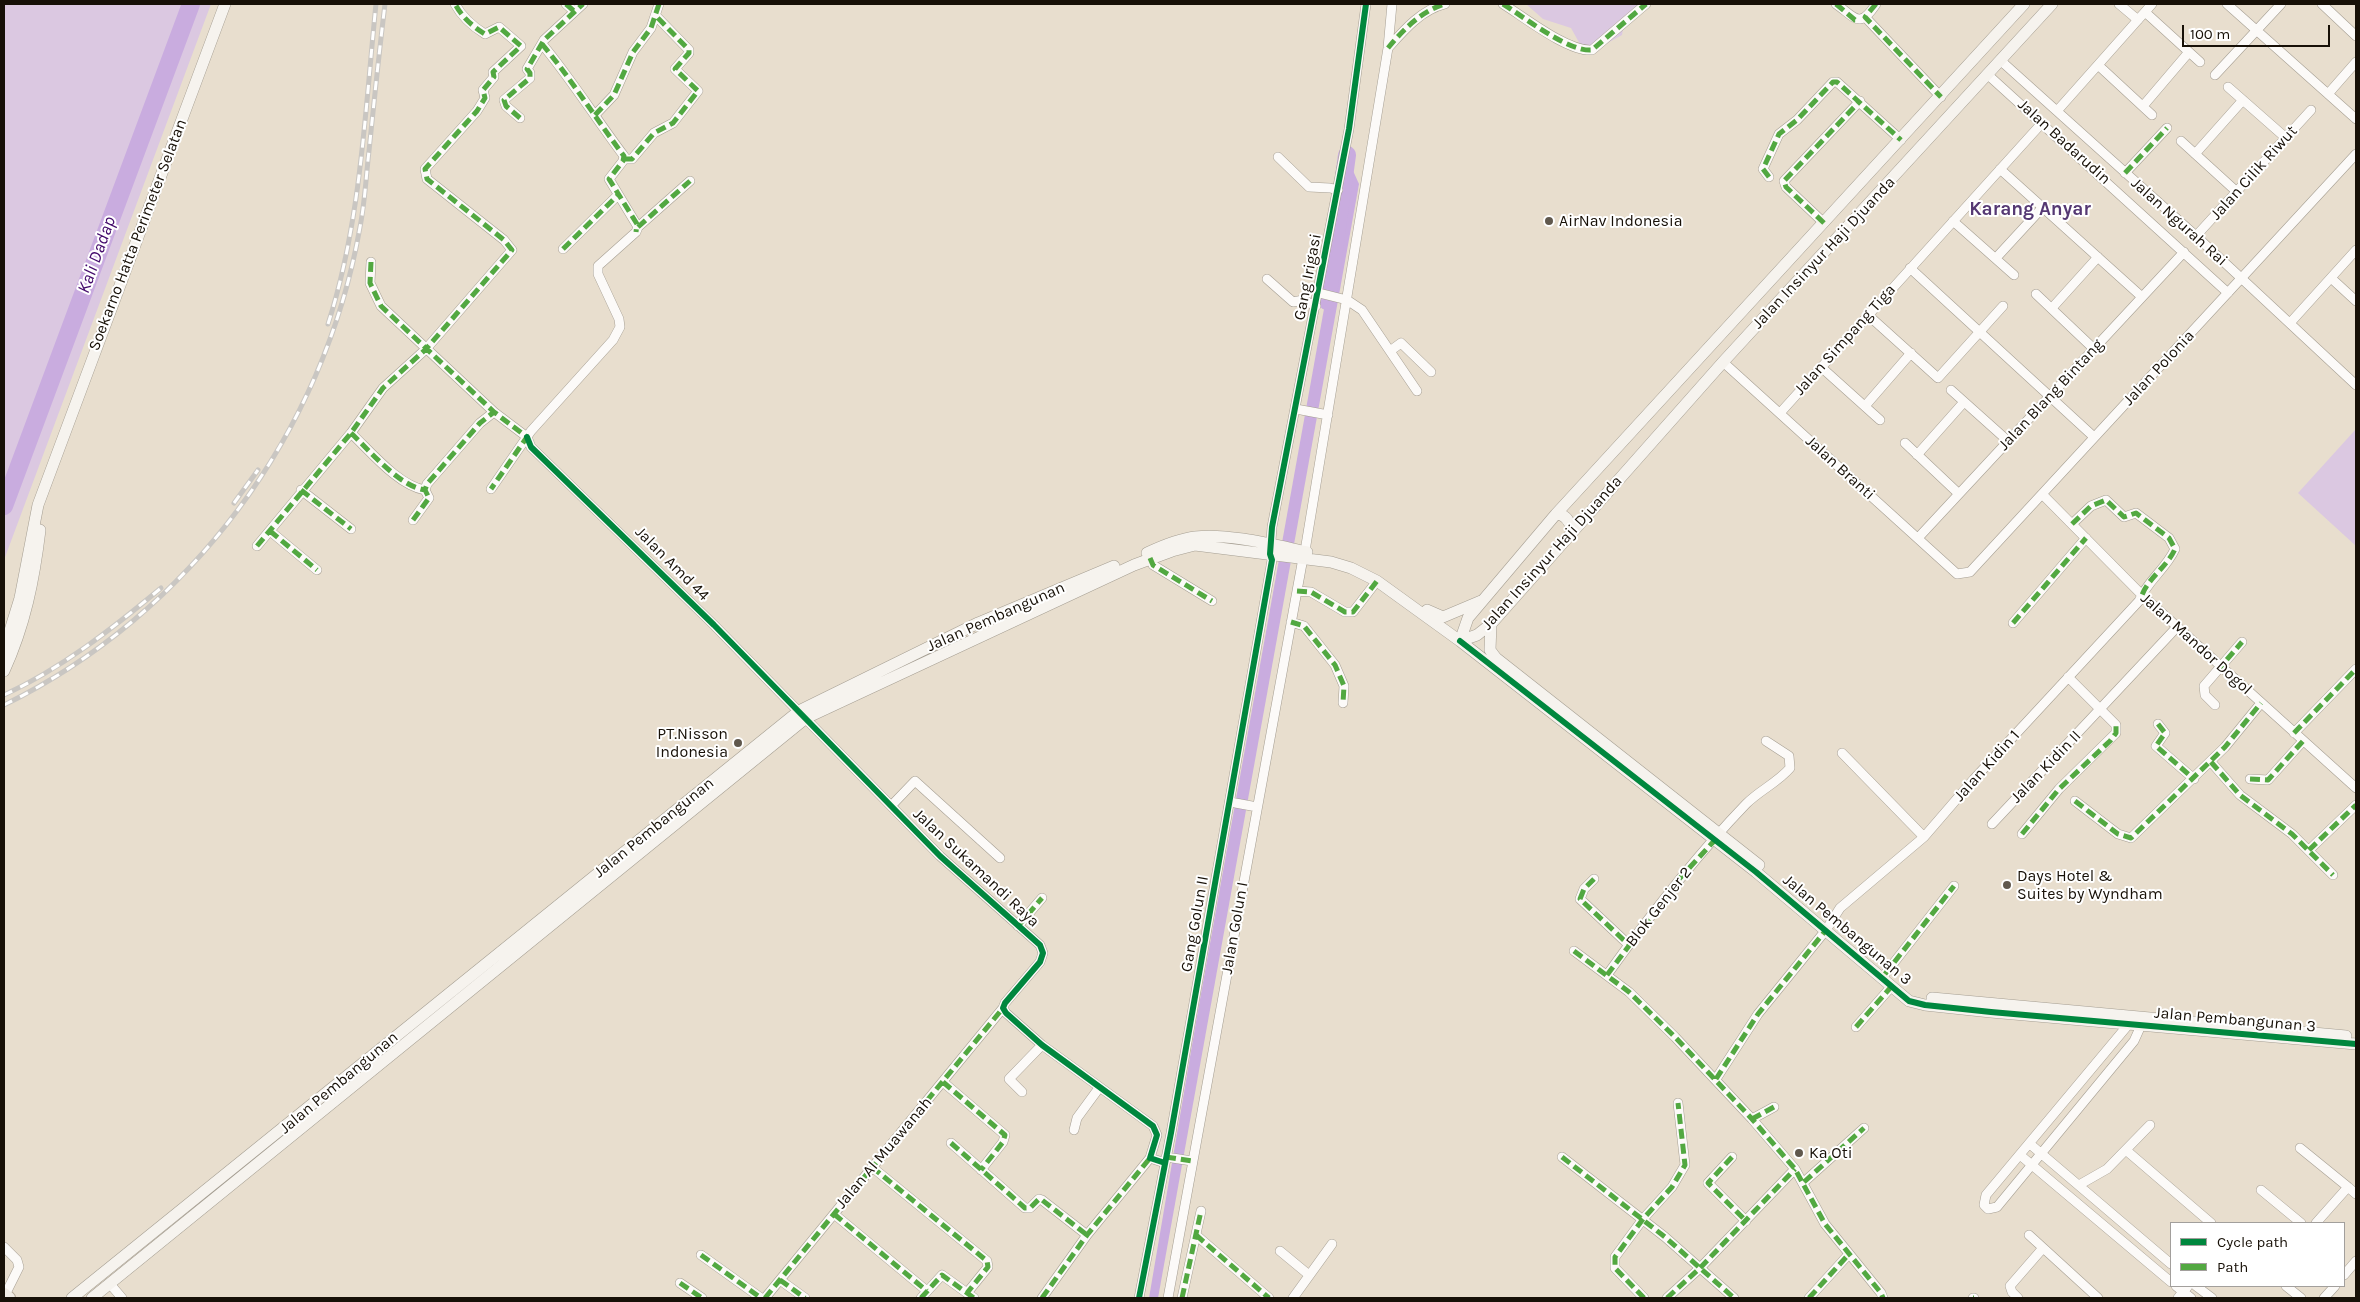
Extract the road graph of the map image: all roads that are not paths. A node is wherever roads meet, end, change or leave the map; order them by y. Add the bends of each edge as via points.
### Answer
1 (225, 4) edge
2 (455, 4) edge
3 (566, 4) edge
4 (583, 4) edge
5 (659, 4) edge
6 (1366, 4) edge
7 (1392, 4) edge
8 (1445, 4) edge
9 (1503, 4) edge
10 (1646, 4) edge
11 (1836, 4) edge
12 (1876, 4) edge
13 (2024, 4) edge
14 (2052, 4) edge
15 (2119, 4) edge
16 (2152, 4) edge
17 (2227, 4) edge
18 (2281, 4) edge
19 (2327, 5) edge
20 (574, 11) junction
21 (2145, 12) junction
22 (656, 16) junction
23 (1865, 17) junction
24 (2138, 20) junction
25 (2256, 30) junction
26 (2356, 36) edge
27 (542, 44) junction
28 (1388, 48) junction
29 (2189, 52) junction
30 (2000, 60) junction
31 (2200, 62) dead end
32 (2356, 62) edge
33 (2098, 65) junction
34 (1987, 74) junction
35 (2215, 75) dead end
36 (2228, 87) dead end
37 (2328, 94) junction
38 (1941, 97) junction
39 (2243, 100) junction
40 (1860, 101) junction
41 (2142, 106) junction
42 (2311, 110) dead end
43 (2057, 111) junction
44 (595, 115) junction
45 (2152, 115) dead end
46 (520, 118) dead end
47 (2356, 119) edge
48 (2042, 123) junction
49 (2167, 128) dead end
50 (2286, 138) junction
51 (1901, 140) junction
52 (2181, 141) dead end
53 (2195, 154) junction
54 (2356, 154) edge
55 (1278, 157) dead end
56 (624, 159) junction
57 (2000, 169) junction
58 (2125, 174) junction
59 (1769, 177) dead end
60 (690, 181) dead end
61 (1338, 190) junction
62 (2237, 192) junction
63 (618, 195) junction
64 (2042, 208) junction
65 (1953, 221) junction
66 (1824, 223) junction
67 (638, 228) junction
68 (1814, 235) junction
69 (2196, 236) junction
70 (1828, 248) junction
71 (563, 249) dead end
72 (2356, 250) edge
73 (1798, 251) junction
74 (2184, 252) junction
75 (2098, 257) junction
76 (1996, 258) junction
77 (371, 262) dead end
78 (1812, 264) junction
79 (1910, 268) junction
80 (2014, 275) dead end
81 (2241, 278) junction
82 (2331, 278) junction
83 (1267, 279) dead end
84 (1322, 293) junction
85 (2228, 293) junction
86 (2036, 294) dead end
87 (2142, 298) junction
88 (1343, 299) junction
89 (2356, 301) edge
90 (1316, 306) junction
91 (2004, 306) dead end
92 (2052, 308) junction
93 (1868, 315) junction
94 (2290, 323) junction
95 (1980, 332) junction
96 (426, 349) junction
97 (2094, 349) junction
98 (1390, 351) junction
99 (1912, 353) junction
100 (1723, 362) junction
101 (1821, 368) junction
102 (1431, 372) dead end
103 (2356, 385) edge
104 (1951, 390) dead end
105 (1417, 391) dead end
106 (2050, 396) junction
107 (1964, 402) junction
108 (1865, 406) junction
109 (1300, 410) junction
110 (494, 412) junction
111 (1780, 413) junction
112 (1324, 414) junction
113 (1880, 420) dead end
114 (351, 433) junction
115 (527, 437) junction
116 (2094, 437) junction
117 (2008, 441) junction
118 (1905, 444) dead end
119 (1917, 455) junction
120 (52, 466) junction
121 (491, 489) dead end
122 (301, 490) junction
123 (425, 490) junction
124 (1959, 494) junction
125 (2042, 494) junction
126 (1556, 514) junction
127 (413, 520) dead end
128 (2072, 524) junction
129 (351, 529) dead end
130 (1572, 530) junction
131 (270, 531) junction
132 (1918, 538) junction
133 (2086, 538) junction
134 (257, 546) dead end
135 (1272, 550) junction
136 (1302, 554) junction
137 (1150, 558) junction
138 (317, 570) dead end
139 (1957, 574) joint
140 (1377, 581) junction
141 (1297, 591) junction
142 (2142, 595) junction
143 (1212, 601) dead end
144 (1481, 601) junction
145 (1291, 622) junction
146 (2013, 623) dead end
147 (1491, 624) junction
148 (2177, 627) junction
149 (1460, 641) junction
150 (2242, 642) dead end
151 (4, 650) edge
152 (2220, 667) junction
153 (2356, 669) edge
154 (4, 671) edge
155 (2068, 677) junction
156 (2261, 702) junction
157 (1343, 703) dead end
158 (2215, 705) dead end
159 (2100, 711) junction
160 (802, 715) junction
161 (2158, 724) dead end
162 (2294, 733) junction
163 (1766, 741) dead end
164 (2303, 741) junction
165 (1842, 753) dead end
166 (2211, 762) junction
167 (2194, 779) junction
168 (2250, 779) dead end
169 (2356, 788) edge
170 (2075, 801) dead end
171 (1232, 803) junction
172 (2356, 805) edge
173 (891, 806) junction
174 (1253, 807) junction
175 (1992, 824) dead end
176 (2022, 834) dead end
177 (1718, 837) junction
178 (1924, 837) junction
179 (2309, 850) junction
180 (1000, 858) dead end
181 (2333, 874) dead end
182 (1594, 880) dead end
183 (1954, 886) dead end
184 (1042, 898) dead end
185 (1018, 926) junction
186 (1828, 927) junction
187 (1629, 944) junction
188 (1574, 951) dead end
189 (1885, 974) junction
190 (1607, 975) junction
191 (1891, 987) junction
192 (1003, 1008) junction
193 (2143, 1022) junction
194 (2127, 1024) junction
195 (1856, 1027) dead end
196 (2219, 1028) junction
197 (2356, 1037) edge
198 (2134, 1041) junction
199 (2356, 1044) edge
200 (1042, 1045) junction
201 (1716, 1079) junction
202 (943, 1082) junction
203 (1099, 1088) junction
204 (1022, 1092) dead end
205 (1678, 1103) dead end
206 (1774, 1107) dead end
207 (1752, 1119) junction
208 (2150, 1125) dead end
209 (1864, 1128) dead end
210 (1074, 1130) dead end
211 (1171, 1133) junction
212 (1157, 1135) junction
213 (950, 1143) dead end
214 (2030, 1144) junction
215 (2300, 1148) dead end
216 (2127, 1150) junction
217 (2042, 1154) junction
218 (2020, 1155) junction
219 (1562, 1157) dead end
220 (1732, 1157) dead end
221 (1150, 1158) junction
222 (1168, 1159) junction
223 (1190, 1160) junction
224 (2033, 1166) junction
225 (872, 1167) junction
226 (1795, 1169) junction
227 (981, 1170) junction
228 (1804, 1182) junction
229 (2079, 1185) junction
230 (2348, 1187) junction
231 (2261, 1190) dead end
232 (2356, 1194) edge
233 (1201, 1211) dead end
234 (834, 1214) junction
235 (1643, 1219) junction
236 (1746, 1221) junction
237 (2211, 1222) edge
238 (2300, 1222) edge
239 (2317, 1222) edge
240 (1087, 1235) junction
241 (1196, 1235) junction
242 (2029, 1235) dead end
243 (1332, 1244) dead end
244 (4, 1247) edge
245 (2043, 1248) junction
246 (1280, 1251) dead end
247 (1850, 1254) junction
248 (701, 1255) dead end
249 (2356, 1261) edge
250 (2170, 1263) edge
251 (1700, 1268) junction
252 (2345, 1274) edge
253 (1309, 1275) junction
254 (780, 1280) junction
255 (2170, 1281) edge
256 (680, 1283) dead end
257 (110, 1284) junction
258 (2197, 1287) edge
259 (2287, 1287) edge
260 (2334, 1287) edge
261 (2181, 1290) edge
262 (924, 1295) edge
263 (6, 1296) edge
264 (971, 1296) edge
265 (72, 1298) edge
266 (92, 1298) edge
267 (122, 1298) edge
268 (702, 1298) edge
269 (760, 1298) edge
270 (766, 1298) edge
271 (805, 1298) edge
272 (1042, 1298) edge
273 (1139, 1298) edge
274 (1168, 1298) edge
275 (1182, 1298) edge
276 (1269, 1298) edge
277 (1293, 1298) edge
278 (1644, 1298) edge
279 (1667, 1298) edge
280 (1734, 1298) edge
281 (1809, 1298) edge
282 (1883, 1298) edge
283 (2018, 1298) edge
284 (2098, 1298) edge
285 (2191, 1298) edge
286 (2212, 1298) edge
287 (2302, 1298) edge
288 (2324, 1298) edge

1 - 120 main road, Soekarno Hatta Perimeter Selatan
2 - 96 street via 462,17 480,32 485,34 499,27 521,46 493,72 494,77 484,89 485,98 477,111 425,169 425,174 512,250
3 - 20 street
4 - 20 street
5 - 22 street
6 - 61 street, Gang Irigasi
7 - 28 street, Jalan Golun I
8 - 28 street via 1420,16
9 - 10 street via 1573,47 1586,51 1592,50
11 - 23 street via 1855,20
12 - 23 street
13 - 38 main road, Jalan Insinyur Haji Djuanda
14 - 30 main road, Jalan Insinyur Haji Djuanda
15 - 24 street
16 - 21 street
17 - 25 street
18 - 25 street
19 - 26 street
20 - 27 street
21 - 24 street
21 - 29 street
22 - 44 street via 645,38 633,52 614,95
22 - 56 street via 688,50 689,53 675,69 698,91 673,123 654,133 632,159
23 - 38 street
24 - 33 street
25 - 35 street
25 - 37 street
27 - 44 street
27 - 46 street via 527,69 530,78 504,100
28 - 88 street, Jalan Golun I
29 - 31 street
29 - 41 street
30 - 34 main road, Jalan Insinyur Haji Djuanda
30 - 43 street, Jalan Ngurah Rai
32 - 37 street
33 - 41 street
33 - 43 street
34 - 48 street, Jalan Badarudin
34 - 70 main road, Jalan Insinyur Haji Djuanda
36 - 39 street
37 - 47 street
38 - 51 main road, Jalan Insinyur Haji Djuanda
39 - 50 street
39 - 53 street
40 - 51 street
40 - 59 street via 1837,82 1832,82 1797,120 1778,134 1763,169
40 - 66 street via 1784,180 1786,187
41 - 45 street
42 - 50 street, Jalan Cilik Riwut
43 - 58 street, Jalan Ngurah Rai
44 - 56 street
48 - 57 street, Jalan Simpang Tiga
48 - 74 street, Jalan Badarudin
49 - 58 street
50 - 62 street, Jalan Cilik Riwut
51 - 66 main road, Jalan Insinyur Haji Djuanda
52 - 53 street
53 - 62 street
54 - 81 street, Jalan Polonia
55 - 61 street via 1309,187
56 - 63 street via 609,179
57 - 64 street
57 - 65 street, Jalan Simpang Tiga
58 - 69 street, Jalan Ngurah Rai
60 - 67 street
61 - 84 street, Gang Irigasi
62 - 69 street, Jalan Cilik Riwut
63 - 67 street
63 - 71 street
64 - 75 street
64 - 76 street
65 - 76 street
65 - 79 street, Jalan Simpang Tiga
66 - 68 main road, Jalan Insinyur Haji Djuanda
67 - 115 street via 598,266 598,274 620,327 613,340
68 - 70 main road
68 - 73 main road, Jalan Insinyur Haji Djuanda
69 - 81 street, Jalan Ngurah Rai
70 - 78 main road, Jalan Insinyur Haji Djuanda
72 - 82 street
73 - 78 main road
73 - 126 main road, Jalan Insinyur Haji Djuanda
74 - 85 street, Jalan Badarudin
74 - 87 street, Jalan Blang Bintang
75 - 87 street
75 - 92 street
76 - 80 street
77 - 96 street, Jalan Amd 44 via 370,283 381,306
78 - 100 main road, Jalan Insinyur Haji Djuanda
79 - 93 street, Jalan Simpang Tiga
79 - 95 street
81 - 85 street, Jalan Polonia
81 - 94 street, Jalan Ngurah Rai
82 - 89 street
82 - 94 street
83 - 90 street via 1293,302 1303,300
84 - 88 street
84 - 90 street, Gang Irigasi
85 - 116 street, Jalan Polonia
86 - 92 street
87 - 97 street, Jalan Blang Bintang
88 - 98 street via 1362,310
88 - 112 street, Jalan Golun I
90 - 109 street, Gang Irigasi
91 - 95 street
92 - 97 street
93 - 99 street
93 - 101 street, Jalan Simpang Tiga
94 - 103 street, Jalan Ngurah Rai
95 - 99 street via 1938,378
95 - 106 street
96 - 110 street, Jalan Amd 44
96 - 114 street via 383,388
97 - 106 street, Jalan Blang Bintang
98 - 102 street via 1401,343
98 - 105 street
99 - 108 street
100 - 111 street, Jalan Branti
100 - 130 main road, Jalan Insinyur Haji Djuanda
101 - 108 street
101 - 111 street, Jalan Simpang Tiga
104 - 107 street
106 - 116 street
106 - 117 street, Jalan Blang Bintang
107 - 117 street
107 - 119 street
108 - 113 street
109 - 112 street
109 - 135 street, Gang Irigasi
110 - 115 street, Jalan Amd 44
110 - 123 street via 480,423
111 - 132 street, Jalan Branti
112 - 136 street, Jalan Golun I
114 - 122 street
114 - 123 street via 402,481 413,488
115 - 121 street
115 - 160 street, Jalan Amd 44 via 531,447 625,536
116 - 125 street, Jalan Polonia
117 - 124 street, Jalan Blang Bintang
118 - 119 street
119 - 124 street
120 - 151 main road, Soekarno Hatta Perimeter Selatan via 38,505 24,582
120 - 154 main road, Soekarno Hatta Perimeter Selatan via 30,598
122 - 129 street
122 - 131 street
123 - 127 street via 430,498
124 - 132 street, Jalan Blang Bintang
125 - 128 street, Jalan Mandor Dogol
125 - 139 street, Jalan Polonia via 1970,572
126 - 130 main road via 1565,517
126 - 144 main road, Jalan Insinyur Haji Djuanda
128 - 133 street, Jalan Mandor Dogol
128 - 142 street, Jalan Kidin 1 via 2091,506 2106,500 2124,517 2136,513 2169,538 2175,549 2169,562
130 - 147 main road, Jalan Insinyur Haji Djuanda
131 - 134 street
131 - 138 street
132 - 139 street, Jalan Branti
133 - 142 street, Jalan Mandor Dogol
133 - 146 street
135 - 136 main road, Jalan Pembangunan
135 - 137 main road, Jalan Pembangunan via 1195,545
135 - 160 main road, Jalan Pembangunan via 1222,537 1195,537 1169,543 978,623
135 - 171 street, Gang Golun II
136 - 140 main road, Jalan Pembangunan via 1351,568
136 - 141 street, Jalan Golun I
136 - 144 main road, Jalan Pembangunan via 1349,561 1373,571 1421,607 1440,616
137 - 143 street via 1153,565
137 - 160 main road, Jalan Pembangunan
140 - 141 street via 1354,612 1345,612 1311,592
140 - 149 main road, Jalan Pembangunan
141 - 145 street, Jalan Golun I
142 - 148 street, Jalan Mandor Dogol
142 - 155 street, Jalan Kidin 1
144 - 149 main road, Jalan Insinyur Haji Djuanda via 1468,618
145 - 157 street via 1304,626 1334,665 1344,686
145 - 174 street, Jalan Golun I
147 - 149 main road, Jalan Insinyur Haji Djuanda via 1477,635
147 - 177 main road, Jalan Pembangunan 3 via 1490,650 1496,658
148 - 152 street, Jalan Mandor Dogol
148 - 159 street, Jalan Kidin II
149 - 177 main road, Jalan Pembangunan 3
150 - 152 street
152 - 156 street, Jalan Mandor Dogol
152 - 158 street via 2204,686 2205,695
153 - 162 street
155 - 159 street
155 - 178 street, Jalan Kidin 1
156 - 162 street, Jalan Mandor Dogol
156 - 166 street
159 - 175 street, Jalan Kidin II
159 - 176 street via 2116,726 2116,733 2059,789
160 - 173 street, Jalan Sukamandi Raya
160 - 257 main road, Jalan Pembangunan
160 - 265 main road, Jalan Pembangunan
161 - 167 street via 2165,733 2156,746
162 - 164 street, Jalan Mandor Dogol
163 - 177 street, Blok Genjer 2 via 1789,756 1790,768 1748,802
164 - 168 street via 2268,780
164 - 169 street, Jalan Mandor Dogol
165 - 178 street
166 - 167 street
166 - 179 street via 2240,795
167 - 170 street via 2131,838 2118,834
171 - 174 street
171 - 211 street, Gang Golun II
172 - 179 street
173 - 180 street via 915,781
173 - 185 street, Jalan Sukamandi Raya via 940,856
174 - 223 street, Jalan Golun I
177 - 186 main road, Jalan Pembangunan 3
177 - 187 street, Blok Genjer 2 via 1680,878
178 - 186 street, Jalan Kidin 1 via 1840,908
179 - 181 street
182 - 187 street via 1584,889 1580,899
183 - 189 street
184 - 185 street
185 - 192 street, Jalan Sukamandi Raya via 1040,945 1043,953 1040,962
186 - 189 main road, Jalan Pembangunan 3
186 - 191 main road, Jalan Pembangunan 3
186 - 201 street, Jalan Kidin 1 via 1758,1014
187 - 190 street, Blok Genjer 2
188 - 190 street
189 - 194 main road, Jalan Pembangunan 3 via 1922,997
190 - 201 street via 1629,992
191 - 194 main road, Jalan Pembangunan 3 via 1909,1001 1925,1005
191 - 195 street
192 - 200 street
192 - 202 street, Jalan Al Muawanah
193 - 194 main road, Jalan Pembangunan 3
193 - 196 main road, Jalan Pembangunan 3
193 - 198 street
194 - 198 street
194 - 214 street
196 - 197 main road, Jalan Pembangunan 3
196 - 199 main road, Jalan Pembangunan 3
198 - 217 street
200 - 203 street
200 - 204 street via 1009,1079
201 - 207 street
202 - 225 street, Jalan Al Muawanah
202 - 227 street via 1005,1136
203 - 210 street via 1077,1118
203 - 212 street via 1153,1126
205 - 235 street via 1685,1165 1672,1187
206 - 207 street
207 - 226 street
208 - 216 street
209 - 228 street
211 - 212 street
211 - 222 street, Gang Golun II
212 - 221 street
213 - 227 street
214 - 217 street
214 - 218 street
215 - 230 street
216 - 229 street via 2107,1170
216 - 237 street
217 - 224 street
217 - 229 street
218 - 224 street
218 - 224 street via 1986,1196 1984,1205 1997,1207
219 - 235 street
220 - 236 street via 1708,1182
221 - 222 street
221 - 240 street
222 - 223 street
222 - 273 street, Gang Golun II
223 - 274 street, Jalan Golun I
224 - 255 street
225 - 234 street, Jalan Al Muawanah
225 - 264 street via 986,1261 988,1267
226 - 228 street
226 - 236 street
227 - 240 street via 1025,1208 1042,1200
228 - 247 street via 1825,1224
229 - 250 street
230 - 232 street
230 - 239 street
231 - 238 street
233 - 241 street
234 - 254 street, Jalan Al Muawanah
234 - 262 street
235 - 251 street
235 - 278 street via 1615,1257 1615,1268
236 - 251 street
240 - 272 street
241 - 275 street
241 - 276 street
242 - 245 street
243 - 253 street
244 - 263 street via 17,1260 19,1267
245 - 283 street via 2010,1286
245 - 284 street
246 - 253 street
247 - 281 street
247 - 282 street
248 - 269 street
249 - 252 street
251 - 279 street
251 - 280 street
253 - 277 street
254 - 270 street, Jalan Al Muawanah
254 - 271 street
256 - 268 street
257 - 266 main road, Jalan Pembangunan
257 - 267 street
258 - 286 street
259 - 287 street
260 - 288 street
261 - 285 street
262 - 264 street via 942,1275

